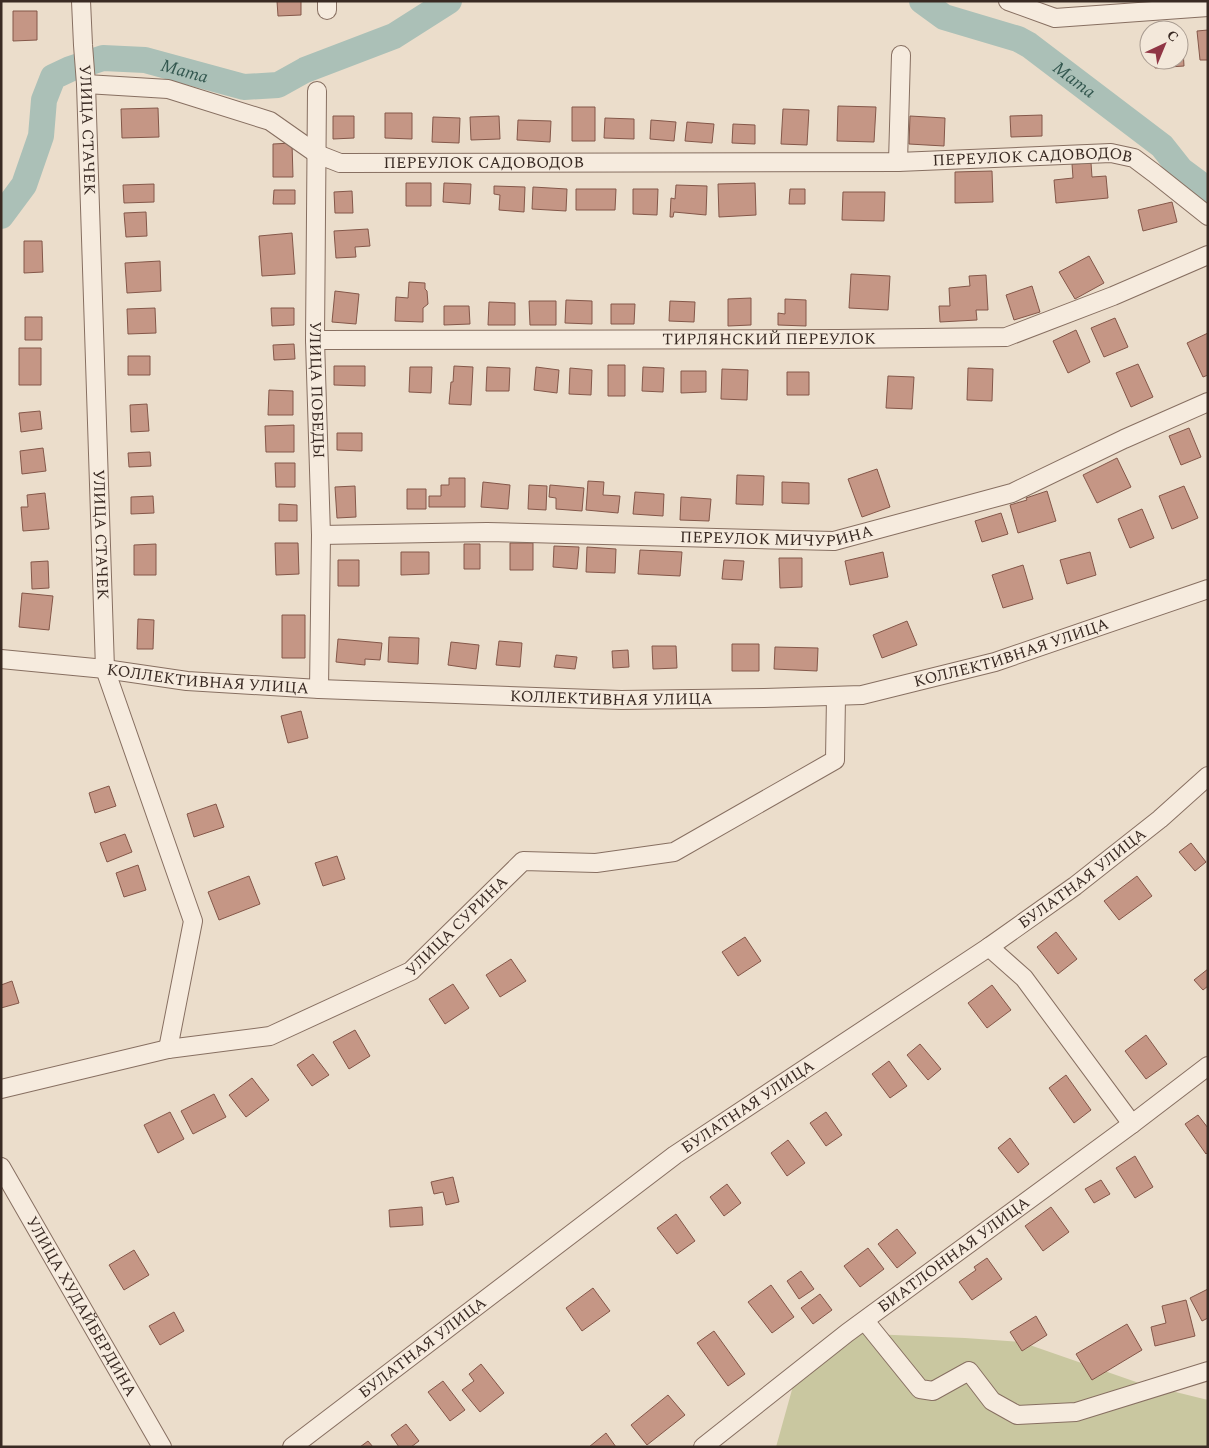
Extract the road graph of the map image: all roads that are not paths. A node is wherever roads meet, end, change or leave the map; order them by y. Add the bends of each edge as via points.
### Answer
1 (81, 1) edge
2 (1008, 1) edge
3 (1208, 7) edge
4 (902, 54) dead end
5 (86, 84) junction
6 (317, 91) dead end
7 (317, 154) junction
8 (898, 162) junction
9 (1208, 216) edge
10 (1208, 255) edge
11 (315, 340) junction
12 (1208, 402) edge
13 (321, 535) junction
14 (1208, 590) edge
15 (1, 659) edge
16 (105, 669) junction
17 (319, 689) junction
18 (836, 696) junction
19 (1208, 776) edge
20 (989, 947) junction
21 (168, 1049) junction
22 (1208, 1066) edge
23 (1, 1089) edge
24 (1132, 1124) junction
25 (1, 1167) edge
26 (865, 1321) junction
27 (1208, 1371) edge
28 (162, 1447) edge
29 (292, 1447) edge
30 (703, 1447) edge

1 - 5 street, УЛИЦА СТАЧЕК
2 - 3 street via 1055,18
4 - 8 street
5 - 7 street, ПЕРЕУЛОК САДОВОДОВ via 168,89 270,121
5 - 16 street, УЛИЦА СТАЧЕК
6 - 7 street, УЛИЦА ПОБЕДЫ
7 - 8 street, ПЕРЕУЛОК САДОВОДОВ via 340,163
7 - 11 street, УЛИЦА ПОБЕДЫ
8 - 9 street, ПЕРЕУЛОК САДОВОДОВ via 1111,153 1134,158
10 - 11 street, ТИРЛЯНСКИЙ ПЕРЕУЛОК via 1006,337
11 - 13 street, УЛИЦА ПОБЕДЫ
12 - 13 street, ПЕРЕУЛОК МИЧУРИНА via 1012,493 834,541 487,532
13 - 17 street, УЛИЦА ПОБЕДЫ
14 - 18 street, КОЛЛЕКТИВНАЯ УЛИЦА via 996,662 862,695
15 - 16 street, КОЛЛЕКТИВНАЯ УЛИЦА
16 - 17 street, КОЛЛЕКТИВНАЯ УЛИЦА via 187,681
16 - 21 street, УЛИЦА СТАЧЕК via 193,921
17 - 18 street, КОЛЛЕКТИВНАЯ УЛИЦА via 621,700
18 - 21 street, УЛИЦА СУРИНА via 835,760 674,852 596,863 523,861 410,971 270,1036
19 - 20 street, БУЛАТНАЯ УЛИЦА via 1160,819 1075,886
20 - 24 street via 1024,978
20 - 29 street, БУЛАТНАЯ УЛИЦА via 675,1155
21 - 23 street, УЛИЦА СУРИНА
22 - 24 street, БИАТЛОННАЯ УЛИЦА
24 - 26 street, БИАТЛОННАЯ УЛИЦА
25 - 28 street, УЛИЦА ХУДАЙБЕРДИНА
26 - 27 street via 920,1389 933,1391 968,1371 992,1401 1017,1415 1076,1412
26 - 30 street, БИАТЛОННАЯ УЛИЦА

